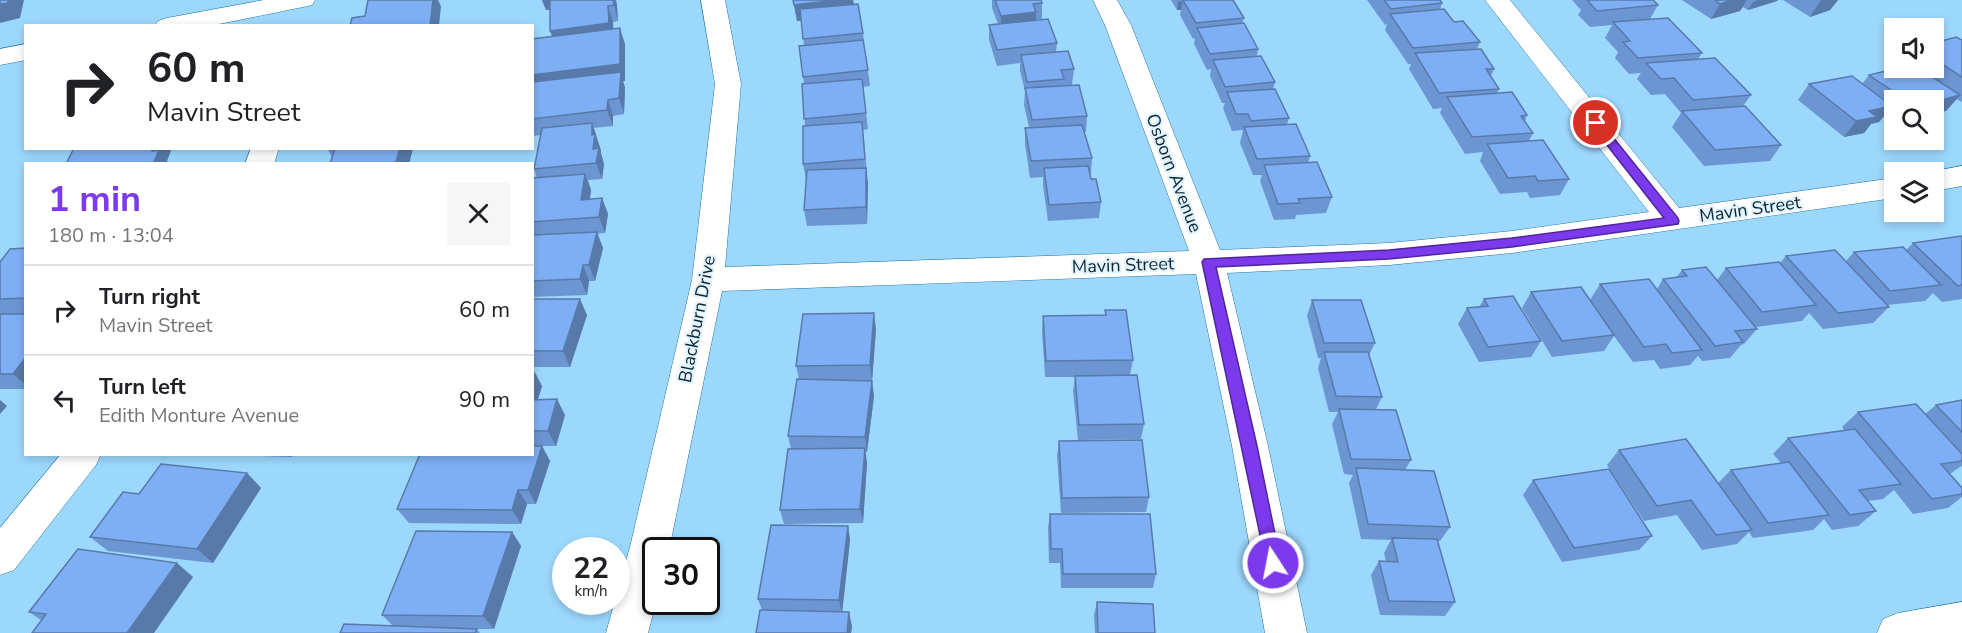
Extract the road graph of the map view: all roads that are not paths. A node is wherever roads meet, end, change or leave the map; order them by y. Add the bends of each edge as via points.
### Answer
1 (712, 0) edge
2 (1105, 0) edge
3 (1497, 0) edge
4 (296, 7) edge
5 (181, 24) edge
6 (24, 52) edge
7 (0, 57) edge
8 (1962, 176) edge
9 (1944, 179) edge
10 (1884, 189) edge
11 (1673, 221) junction
12 (1209, 262) junction
13 (708, 280) junction
14 (81, 456) edge
15 (0, 557) edge
16 (1962, 621) edge
17 (627, 633) edge
18 (1286, 633) edge
19 (1898, 633) edge

1 - 13 street, Blackburn Drive via 728,84
2 - 12 street, Osborn Avenue
3 - 11 street
4 - 5 street
6 - 7 street
8 - 9 street
10 - 11 street, Mavin Street
11 - 12 street, Mavin Street via 1389,254
12 - 13 street, Mavin Street
12 - 18 street, Osborn Avenue
13 - 17 street, Blackburn Drive via 651,543
14 - 15 street
16 - 19 street

